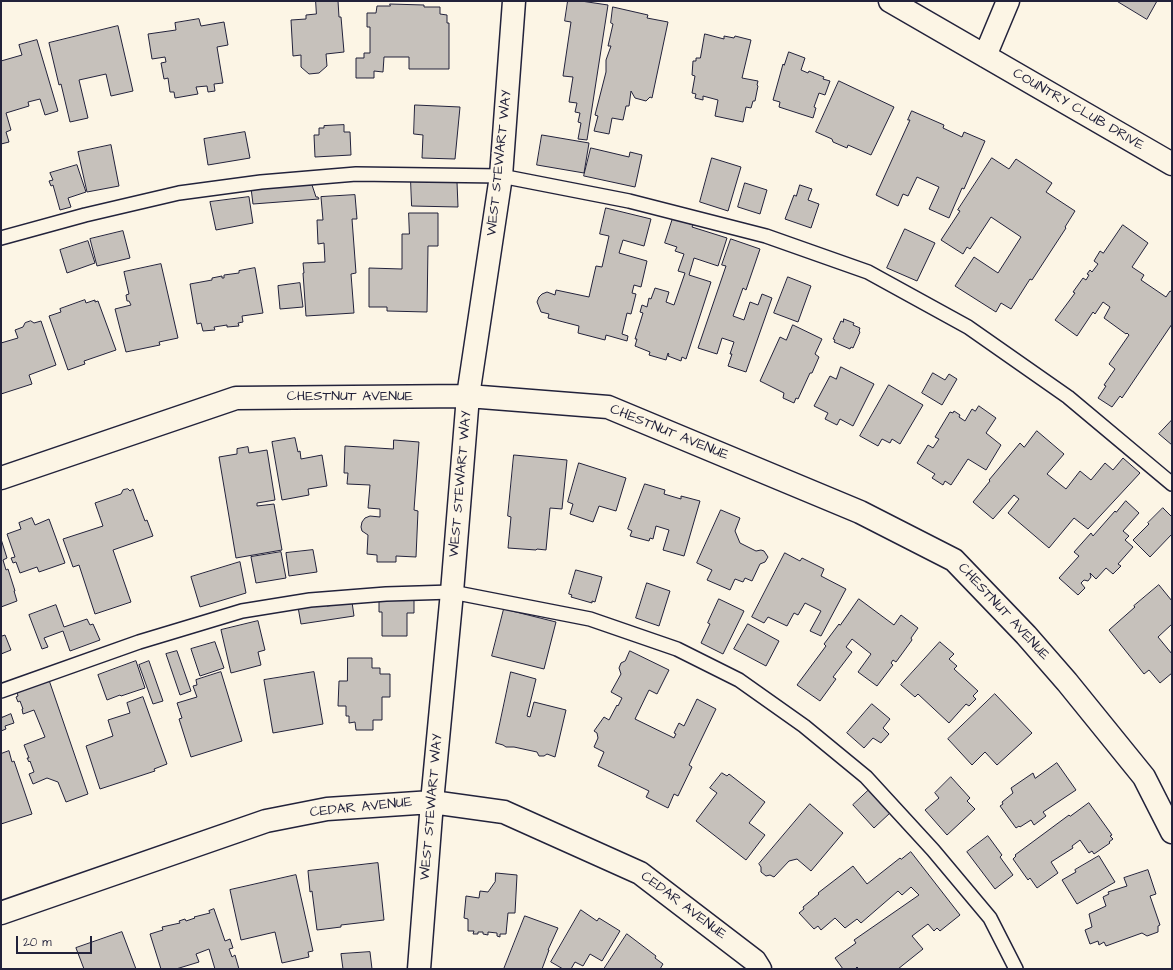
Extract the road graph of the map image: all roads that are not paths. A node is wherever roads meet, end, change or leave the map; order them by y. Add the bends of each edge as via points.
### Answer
1 (514, 1) edge
2 (890, 1) edge
3 (1008, 1) edge
4 (985, 56) junction
5 (1172, 164) edge
6 (501, 176) junction
7 (1, 238) edge
8 (468, 396) junction
9 (1, 478) edge
10 (1172, 484) edge
11 (452, 592) junction
12 (1, 691) edge
13 (432, 802) junction
14 (1172, 832) edge
15 (1, 913) edge
16 (419, 969) edge
17 (760, 969) edge
18 (1016, 969) edge

1 - 6 street, WEST STEWART WAY
2 - 4 street, COUNTRY CLUB DRIVE
3 - 4 street
4 - 5 street, COUNTRY CLUB DRIVE
6 - 7 lane via 356,174 262,182 179,194
6 - 8 street, WEST STEWART WAY
6 - 10 lane via 629,201 766,236 868,272 968,327 1068,397
8 - 9 street, CHESTNUT AVENUE via 236,398
8 - 11 street, WEST STEWART WAY
8 - 14 street, CHESTNUT AVENUE via 608,407 860,512 954,560 1026,635 1144,777
11 - 12 lane via 310,600 242,612 140,642
11 - 13 street, WEST STEWART WAY
11 - 18 lane via 590,619 678,649 739,680 804,726 866,777 933,850 990,918
13 - 15 street, CEDAR AVENUE via 327,809 266,821
13 - 16 street, WEST STEWART WAY
13 - 17 street, CEDAR AVENUE via 504,812 640,873 755,961

